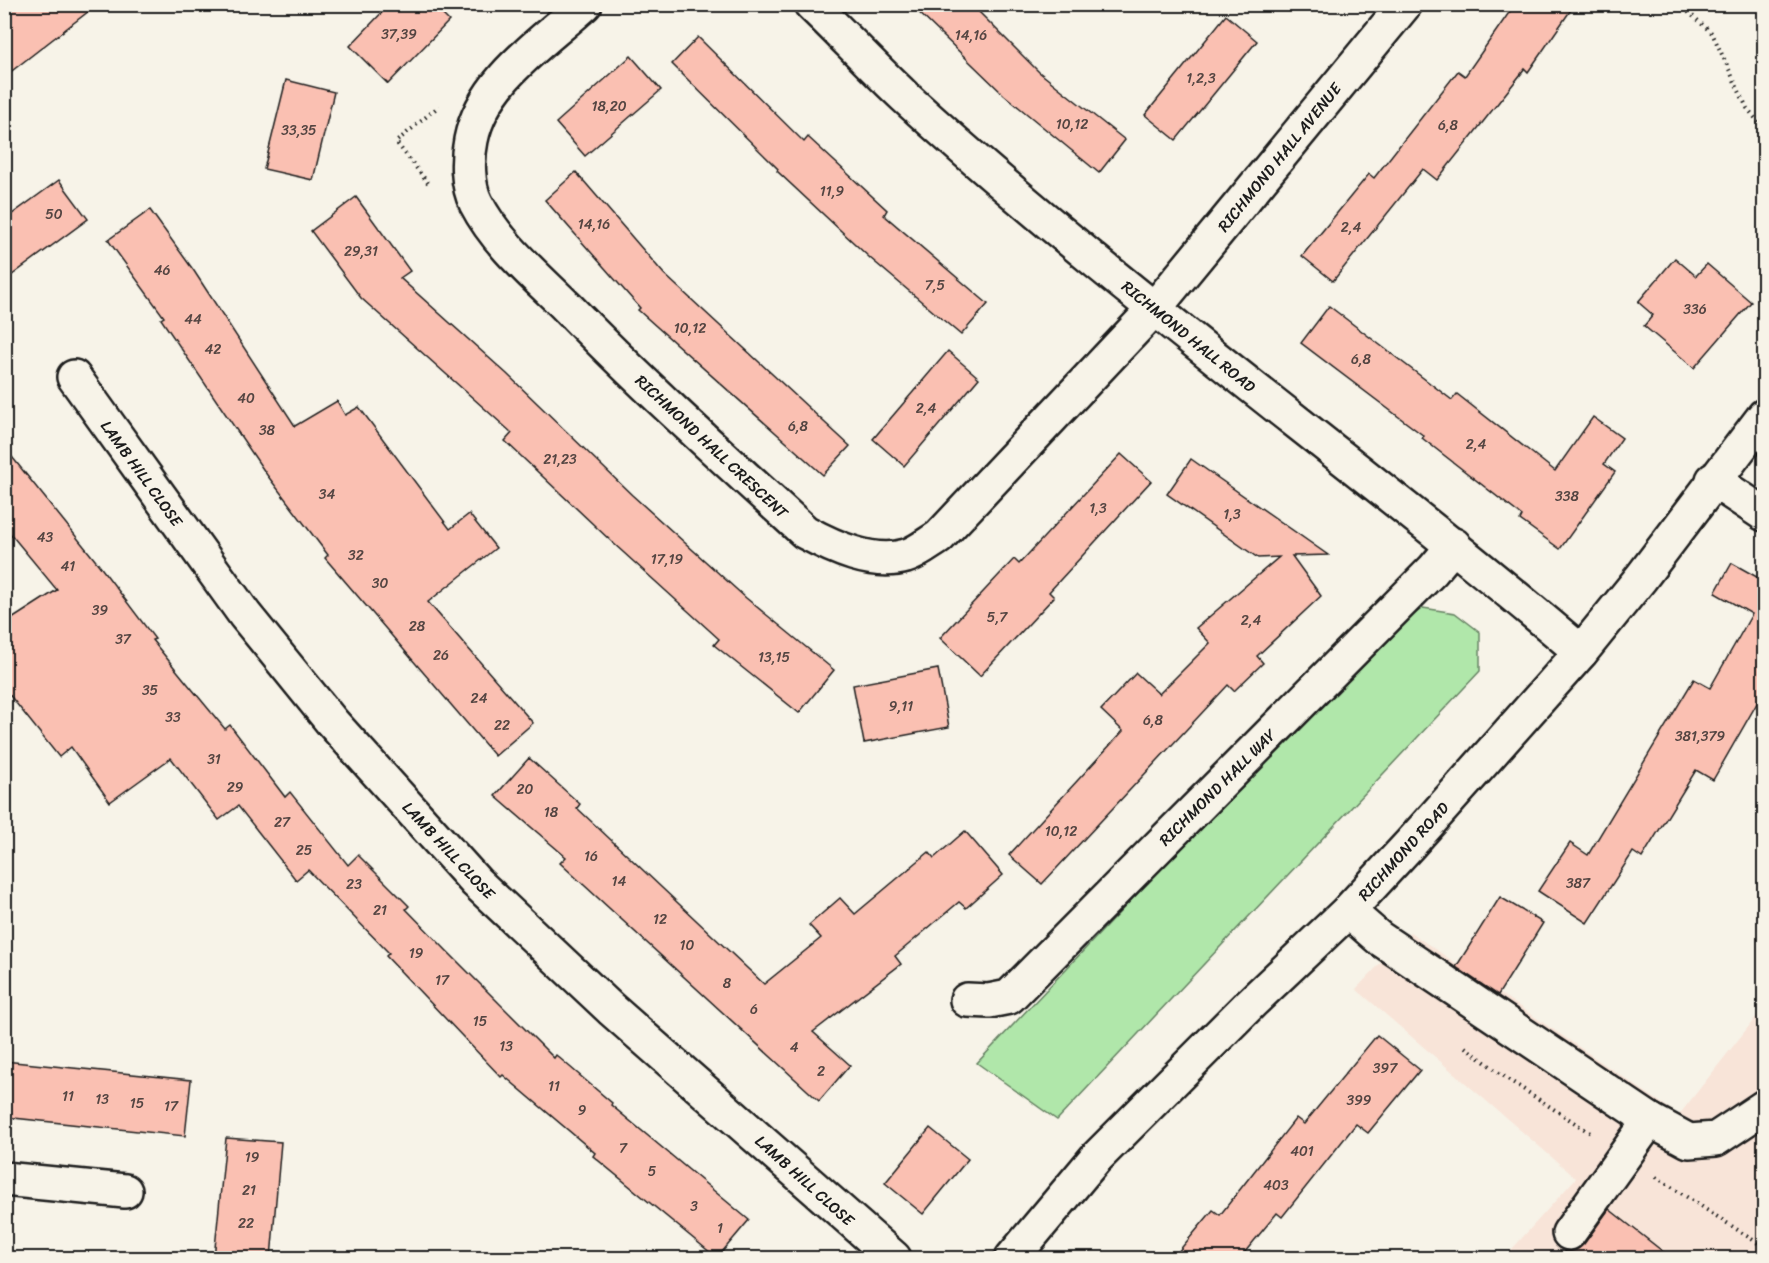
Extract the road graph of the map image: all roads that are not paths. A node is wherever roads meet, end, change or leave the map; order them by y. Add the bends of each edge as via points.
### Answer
1 (585, 4) edge
2 (811, 4) edge
3 (1405, 4) edge
4 (1154, 309) junction
5 (74, 377) dead end
6 (1764, 416) edge
7 (1713, 480) junction
8 (1764, 514) edge
9 (1454, 545) junction
10 (1581, 652) junction
11 (1348, 911) junction
12 (967, 1000) dead end
13 (1764, 1107) edge
14 (1650, 1120) junction
15 (4, 1179) edge
16 (125, 1191) dead end
17 (1569, 1233) dead end
18 (894, 1258) edge
19 (1012, 1258) edge

1 - 4 street, RICHMOND HALL CRESCENT via 502,79 481,106 470,141 469,176 476,202 507,247 632,374 805,532 835,548 868,557 905,556 939,537
2 - 4 street, RICHMOND HALL ROAD via 904,96
3 - 4 street, RICHMOND HALL AVENUE
4 - 9 street, RICHMOND HALL ROAD
5 - 18 street, LAMB HILL CLOSE via 245,615 332,722 476,882 611,1009
6 - 7 street, RICHMOND ROAD
7 - 8 street
7 - 10 street, RICHMOND ROAD
9 - 10 street, RICHMOND HALL ROAD
9 - 12 street, RICHMOND HALL WAY via 1009,997
10 - 11 street, RICHMOND ROAD
11 - 14 street via 1378,938
11 - 19 street, RICHMOND ROAD via 1251,1002 1095,1160
13 - 14 street via 1716,1139 1689,1141
14 - 17 street
15 - 16 street

